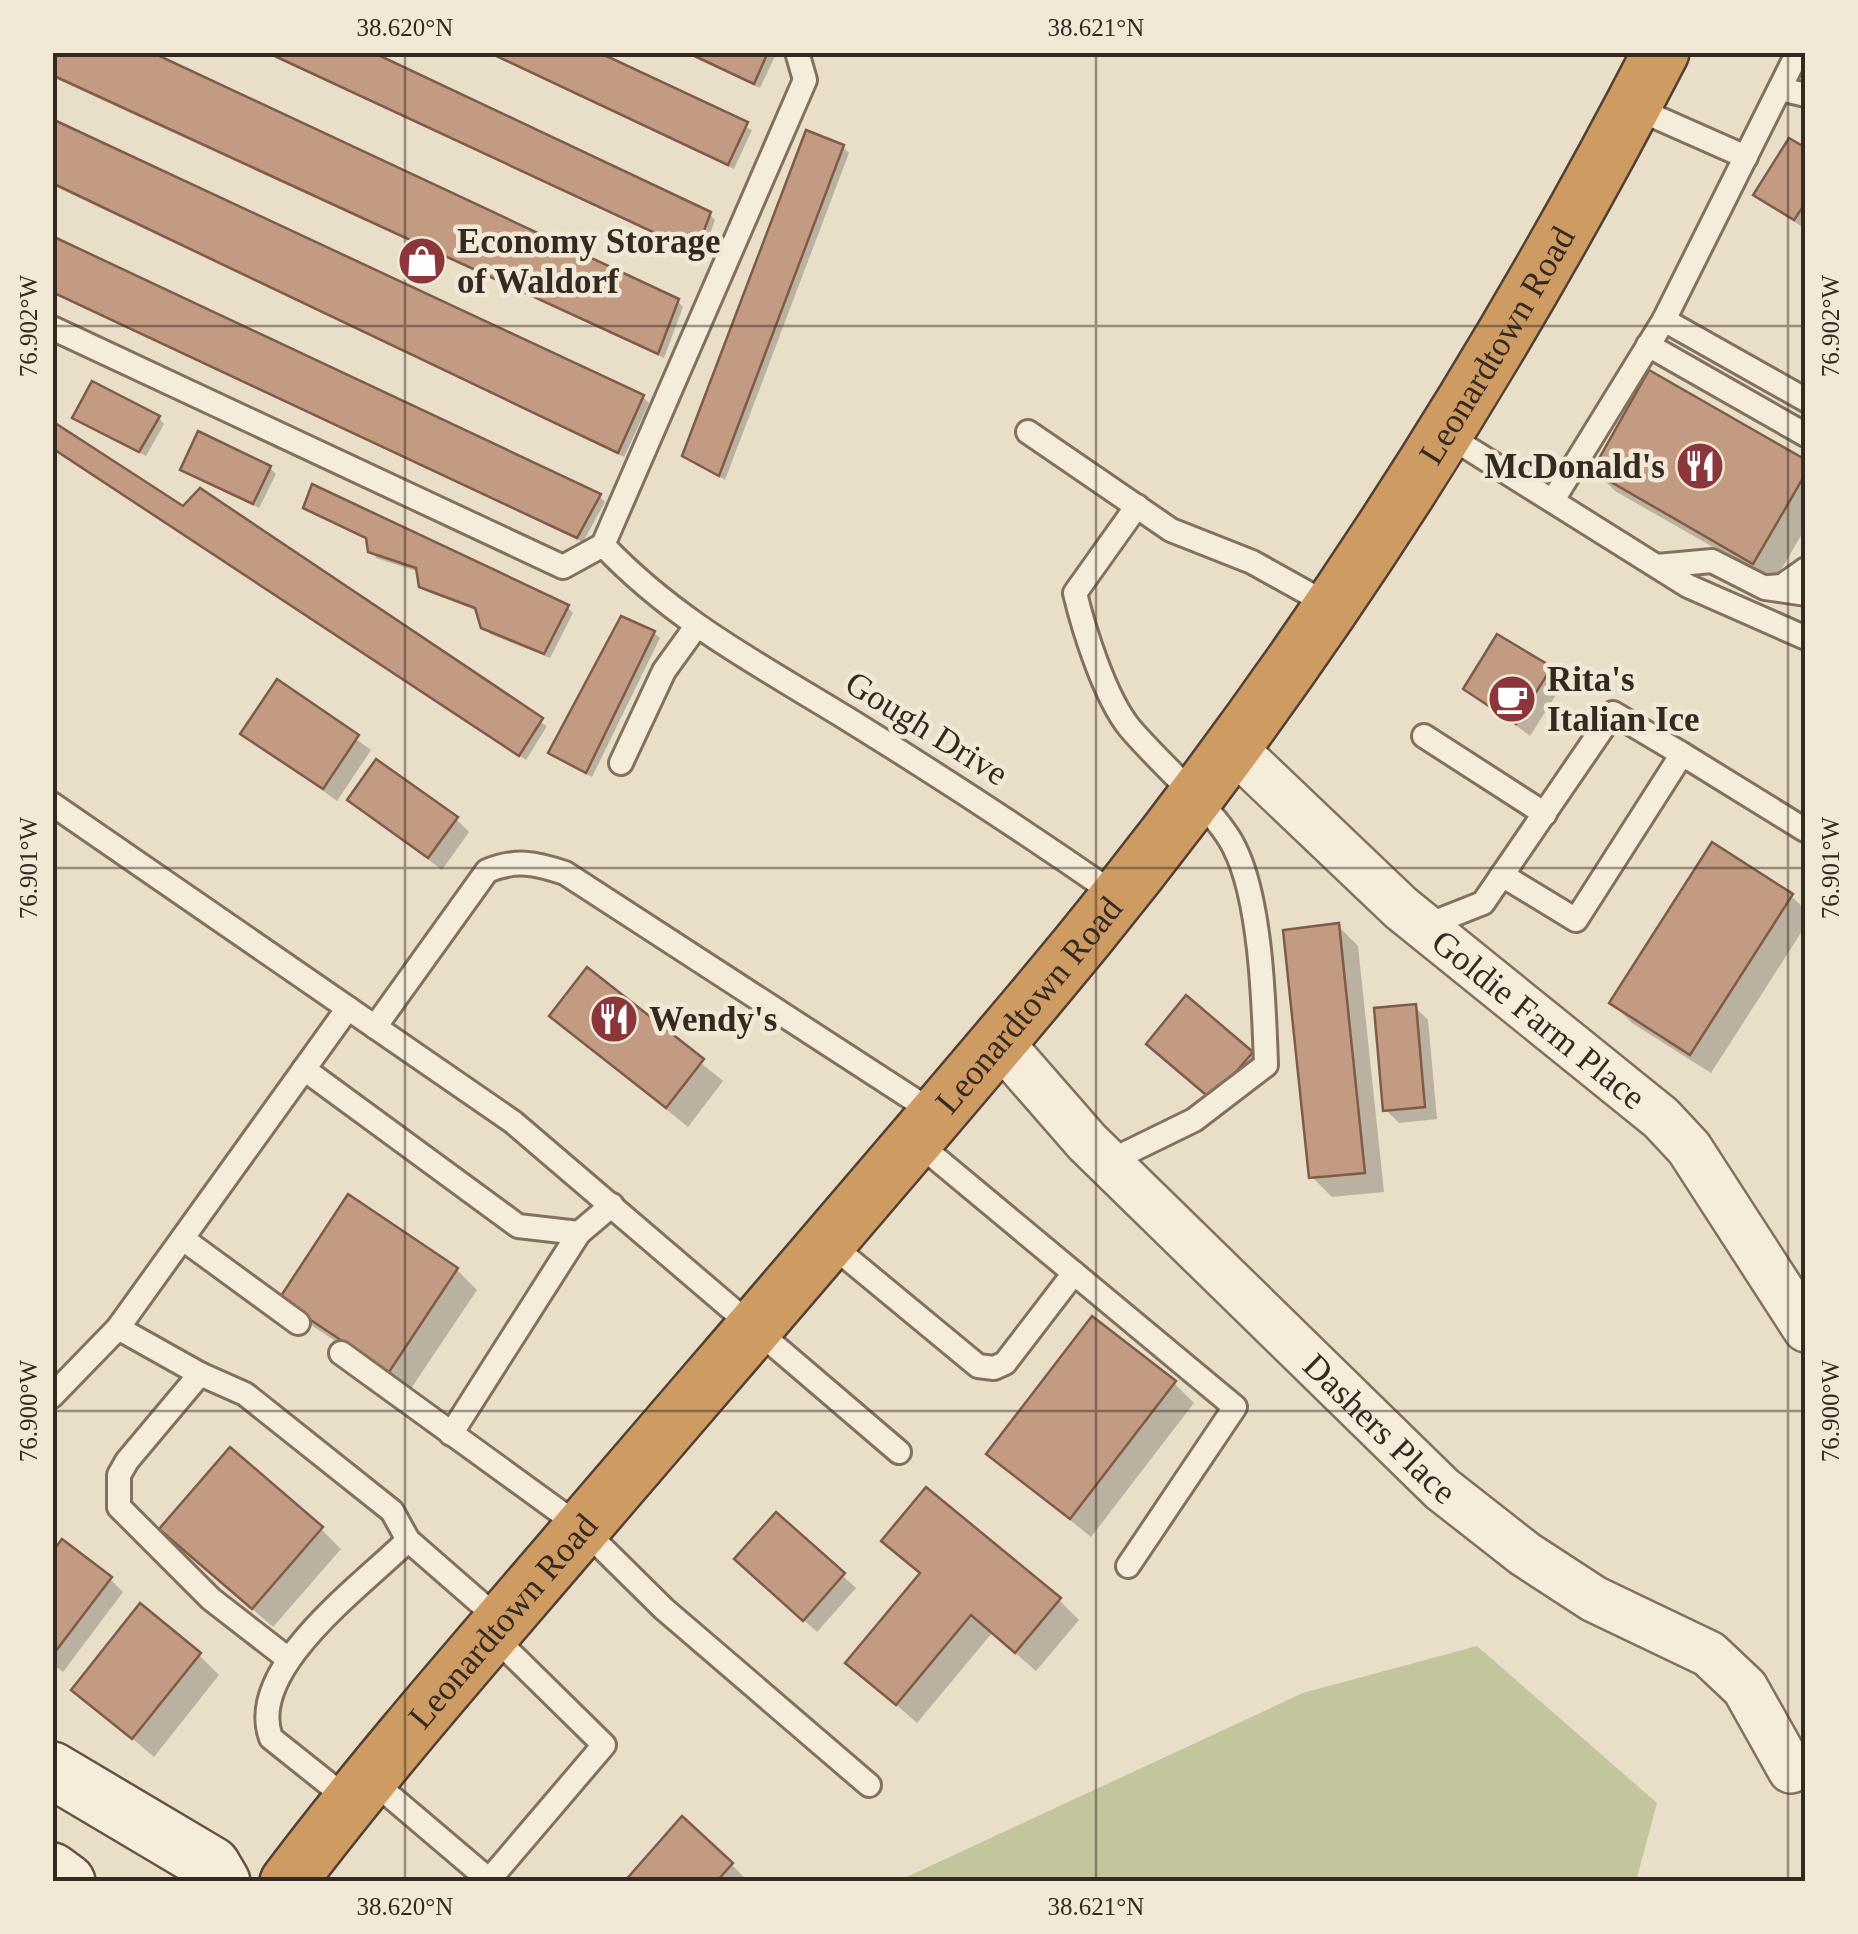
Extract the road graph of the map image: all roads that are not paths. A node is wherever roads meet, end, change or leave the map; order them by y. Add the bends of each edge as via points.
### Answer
1 (797, 52) edge
2 (1662, 52) edge
3 (1798, 52) edge
4 (1780, 89) junction
5 (1806, 95) edge
6 (1633, 107) junction
7 (1746, 158) junction
8 (1664, 320) junction
9 (52, 328) edge
10 (1648, 345) junction
11 (1806, 400) edge
12 (1028, 432) dead end
13 (1444, 432) junction
14 (1806, 434) edge
15 (1553, 500) junction
16 (1136, 506) junction
17 (604, 545) junction
18 (1657, 566) junction
19 (1806, 568) edge
20 (1765, 588) junction
21 (1806, 594) edge
22 (1331, 606) junction
23 (696, 628) junction
24 (1806, 638) edge
25 (1424, 736) dead end
26 (1231, 746) junction
27 (1682, 754) junction
28 (622, 764) dead end
29 (1192, 798) junction
30 (52, 804) edge
31 (1544, 814) junction
32 (1805, 830) edge
33 (1502, 875) junction
34 (1116, 895) junction
35 (1425, 926) junction
36 (348, 1008) junction
37 (375, 1026) junction
38 (998, 1040) junction
39 (304, 1069) junction
40 (925, 1127) junction
41 (1108, 1162) junction
42 (612, 1205) junction
43 (579, 1233) junction
44 (183, 1239) junction
45 (828, 1242) junction
46 (1074, 1274) junction
47 (298, 1323) dead end
48 (756, 1326) junction
49 (118, 1328) junction
50 (1806, 1329) edge
51 (341, 1353) dead end
52 (200, 1374) junction
53 (52, 1396) edge
54 (451, 1434) junction
55 (899, 1452) dead end
56 (582, 1528) junction
57 (408, 1540) junction
58 (1128, 1566) dead end
59 (496, 1628) junction
60 (287, 1658) junction
61 (52, 1770) edge
62 (1791, 1770) dead end
63 (869, 1785) dead end
64 (359, 1790) junction
65 (52, 1871) edge
66 (292, 1880) edge
67 (488, 1881) edge
68 (67, 1882) edge
69 (222, 1882) edge

1 - 17 lane via 805,80
2 - 6 highway, Leonardtown Road
3 - 4 lane
4 - 5 lane
4 - 7 lane
6 - 7 lane
6 - 13 highway, Leonardtown Road
7 - 8 lane
8 - 10 lane
8 - 11 lane
9 - 17 lane via 562,566
10 - 14 lane
10 - 15 lane
12 - 16 lane
13 - 15 lane
13 - 22 highway, Leonardtown Road
15 - 18 lane
16 - 22 lane via 1171,530 1252,562
16 - 29 lane via 1075,593 1126,723
17 - 23 lane, Gough Drive
18 - 20 lane via 1712,560
18 - 24 lane
19 - 20 lane via 1782,586
20 - 21 lane
22 - 26 highway, Leonardtown Road
23 - 28 lane via 664,671
23 - 34 lane, Gough Drive via 984,803
25 - 31 lane
26 - 29 highway, Leonardtown Road
26 - 35 street, Goldie Farm Place
27 - 31 lane via 1613,713
27 - 32 lane
27 - 33 lane via 1576,920
29 - 34 highway, Leonardtown Road
29 - 41 lane via 1234,846 1249,898 1266,1064 1194,1120
30 - 36 lane
31 - 33 lane
33 - 35 lane via 1483,903
34 - 38 highway, Leonardtown Road
35 - 50 street, Goldie Farm Place via 1662,1118 1689,1148
36 - 37 lane
36 - 39 lane
37 - 40 lane via 486,872 511,861 535,863 566,873
37 - 42 lane via 513,1122
38 - 40 highway, Leonardtown Road
38 - 41 street, Dashers Place
39 - 43 lane via 518,1226
39 - 44 lane
40 - 45 highway, Leonardtown Road
40 - 46 lane
41 - 62 street, Dashers Place via 1442,1489 1594,1600 1709,1654 1745,1688
42 - 43 lane
42 - 48 lane
43 - 54 lane
44 - 47 lane
44 - 49 lane
45 - 46 lane via 978,1366 1005,1363
45 - 48 highway, Leonardtown Road
46 - 58 lane via 1235,1407
48 - 55 lane
48 - 56 highway, Leonardtown Road
49 - 52 lane
49 - 53 lane
51 - 54 lane
52 - 57 lane via 244,1394 392,1511
52 - 60 lane via 127,1460 119,1475 119,1507 210,1599
54 - 56 lane
56 - 59 highway, Leonardtown Road
56 - 63 lane via 664,1609
57 - 59 lane
57 - 60 lane
59 - 64 highway, Leonardtown Road
59 - 67 lane via 604,1745
60 - 64 lane via 265,1706 272,1738
61 - 69 street via 212,1865
64 - 66 highway, Leonardtown Road
64 - 67 lane
65 - 68 street

